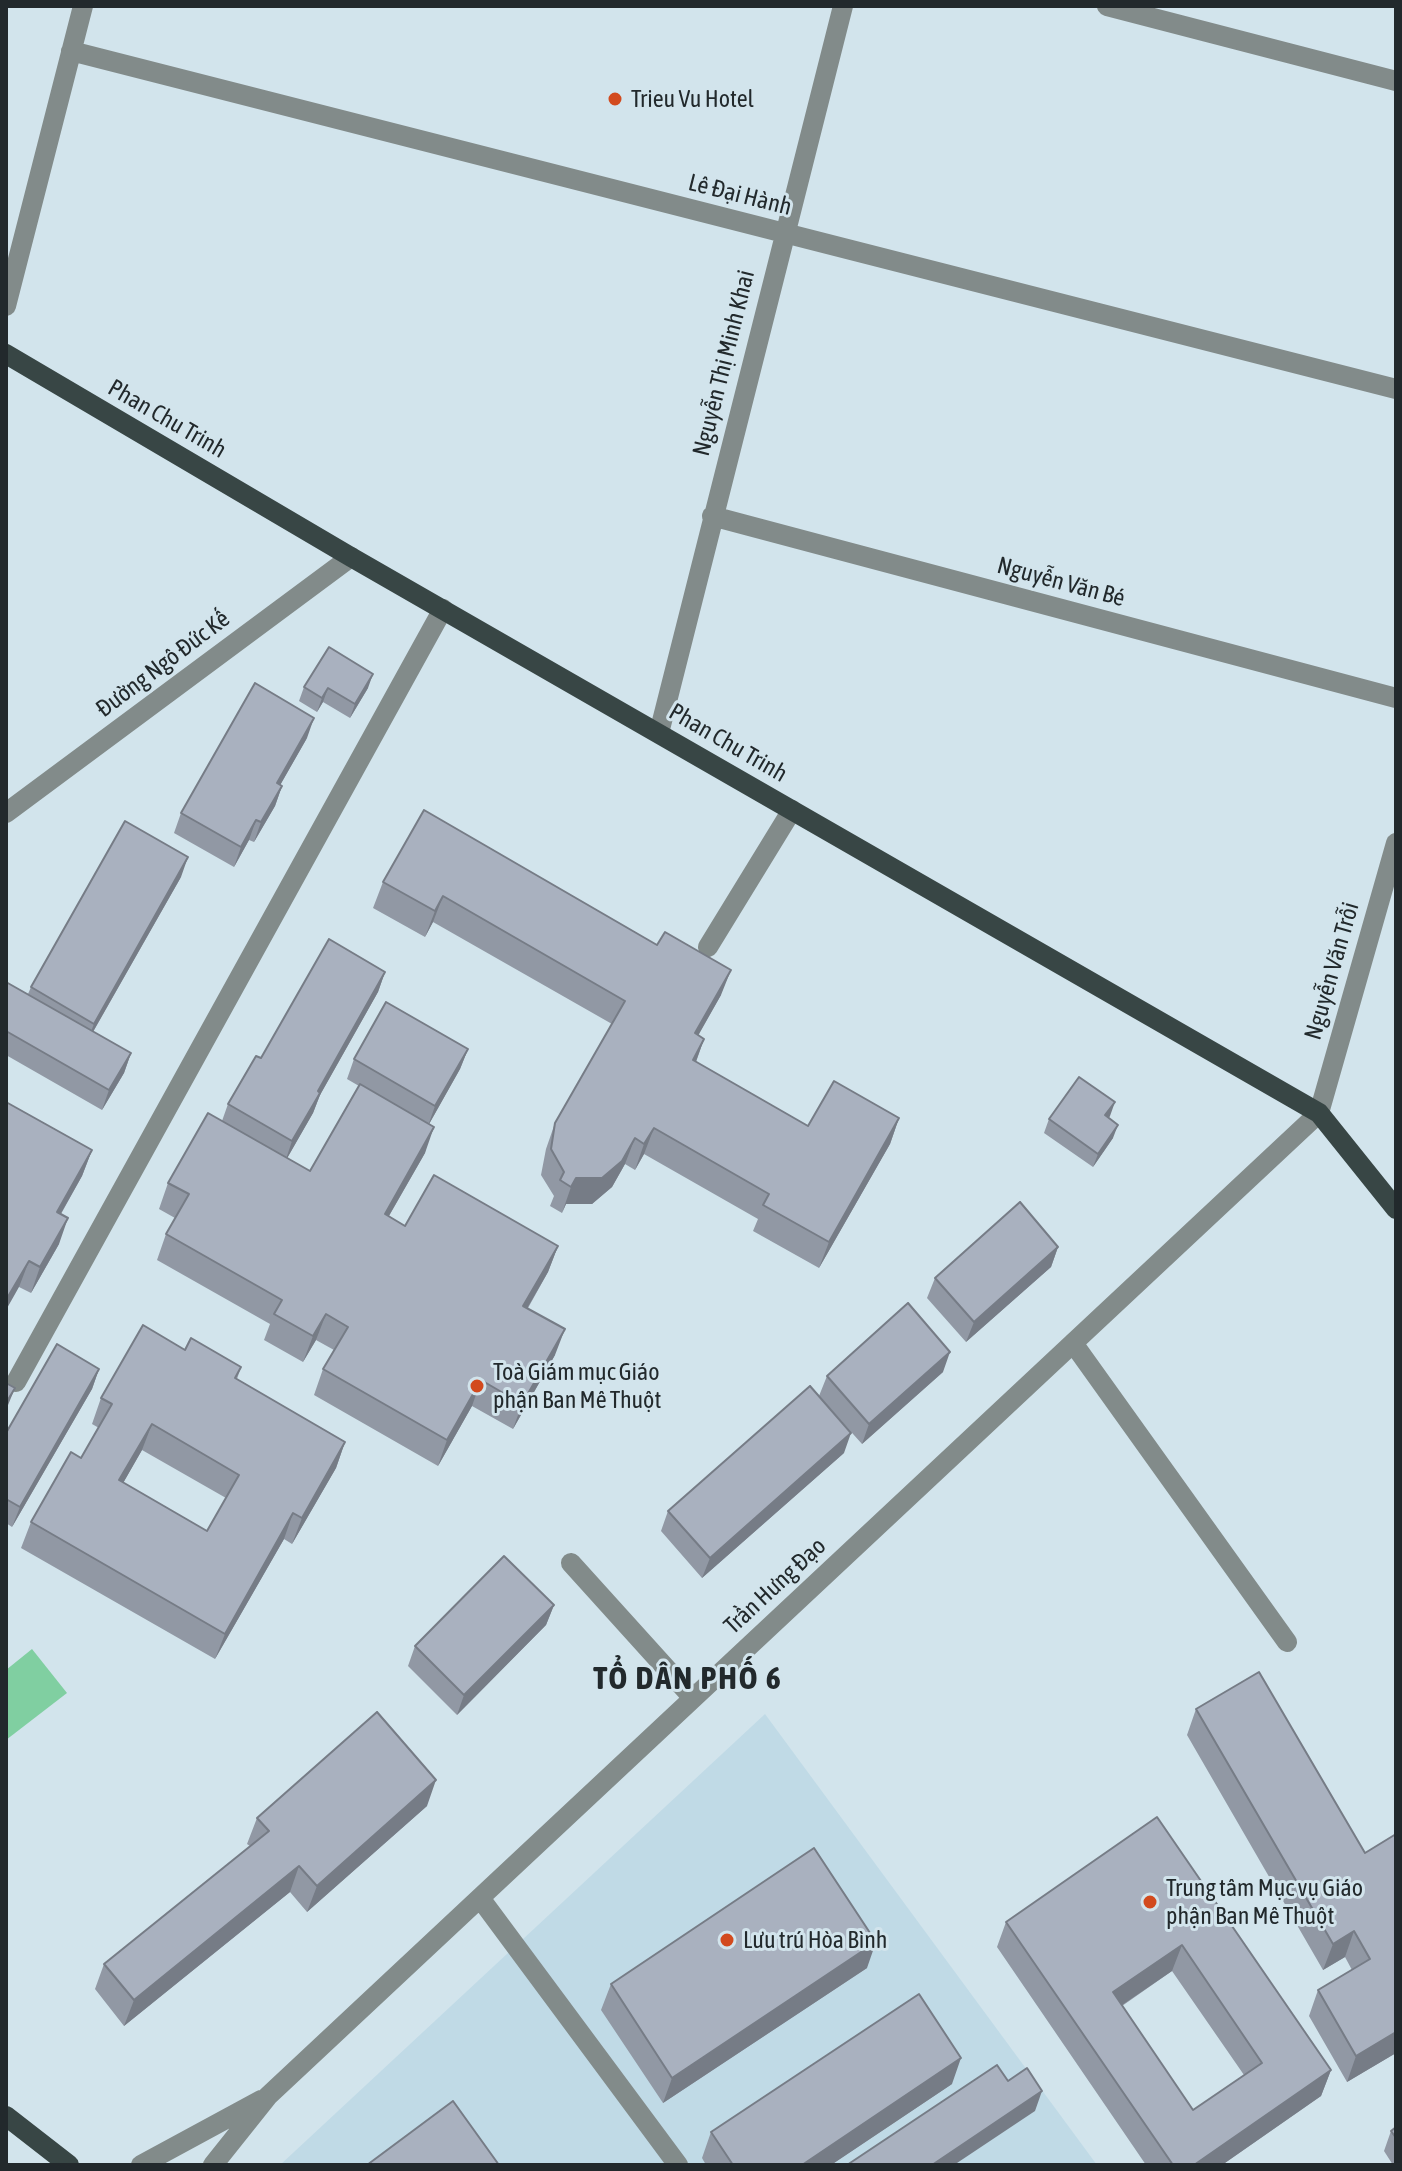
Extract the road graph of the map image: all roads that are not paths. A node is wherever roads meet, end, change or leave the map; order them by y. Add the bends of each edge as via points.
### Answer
1 (83, 6) edge
2 (843, 6) edge
3 (1107, 6) edge
4 (71, 51) junction
5 (1396, 81) edge
6 (784, 233) junction
7 (6, 306) edge
8 (6, 354) edge
9 (1396, 389) edge
10 (712, 516) junction
11 (351, 557) junction
12 (443, 609) junction
13 (1396, 698) edge
14 (659, 733) junction
15 (792, 810) junction
16 (6, 813) edge
17 (1396, 843) edge
18 (708, 947) dead end
19 (1319, 1113) junction
20 (1396, 1209) edge
21 (1073, 1343) junction
22 (16, 1382) dead end
23 (571, 1563) dead end
24 (1287, 1642) dead end
25 (693, 1698) junction
26 (480, 1898) junction
27 (268, 2096) junction
28 (6, 2116) edge
29 (69, 2165) edge
30 (141, 2165) edge
31 (213, 2165) edge
32 (678, 2165) edge

1 - 4 street
2 - 6 street, Nguyễn Thị Minh Khai
3 - 5 street
4 - 6 street, Lê Đại Hành
4 - 7 street
6 - 9 street, Lê Đại Hành
6 - 10 street, Nguyễn Thị Minh Khai
8 - 11 main road, Phan Chu Trinh
10 - 13 street, Nguyễn Văn Bé
10 - 14 street, Nguyễn Thị Minh Khai
11 - 12 main road, Phan Chu Trinh
11 - 16 street, Đường Ngô Đức Kế
12 - 14 main road, Phan Chu Trinh
12 - 22 street
14 - 15 main road, Phan Chu Trinh
15 - 18 street
15 - 19 main road, Phan Chu Trinh
17 - 19 street, Nguyễn Văn Trỗi
19 - 20 main road, Phan Chu Trinh
19 - 21 street, Trần Hưng Đạo
21 - 24 street
21 - 25 street, Trần Hưng Đạo
23 - 25 street
25 - 26 street, Trần Hưng Đạo
26 - 27 street, Trần Hưng Đạo
26 - 32 street
27 - 30 street, Trần Hưng Đạo
27 - 31 street, Trần Hưng Đạo
28 - 29 main road

